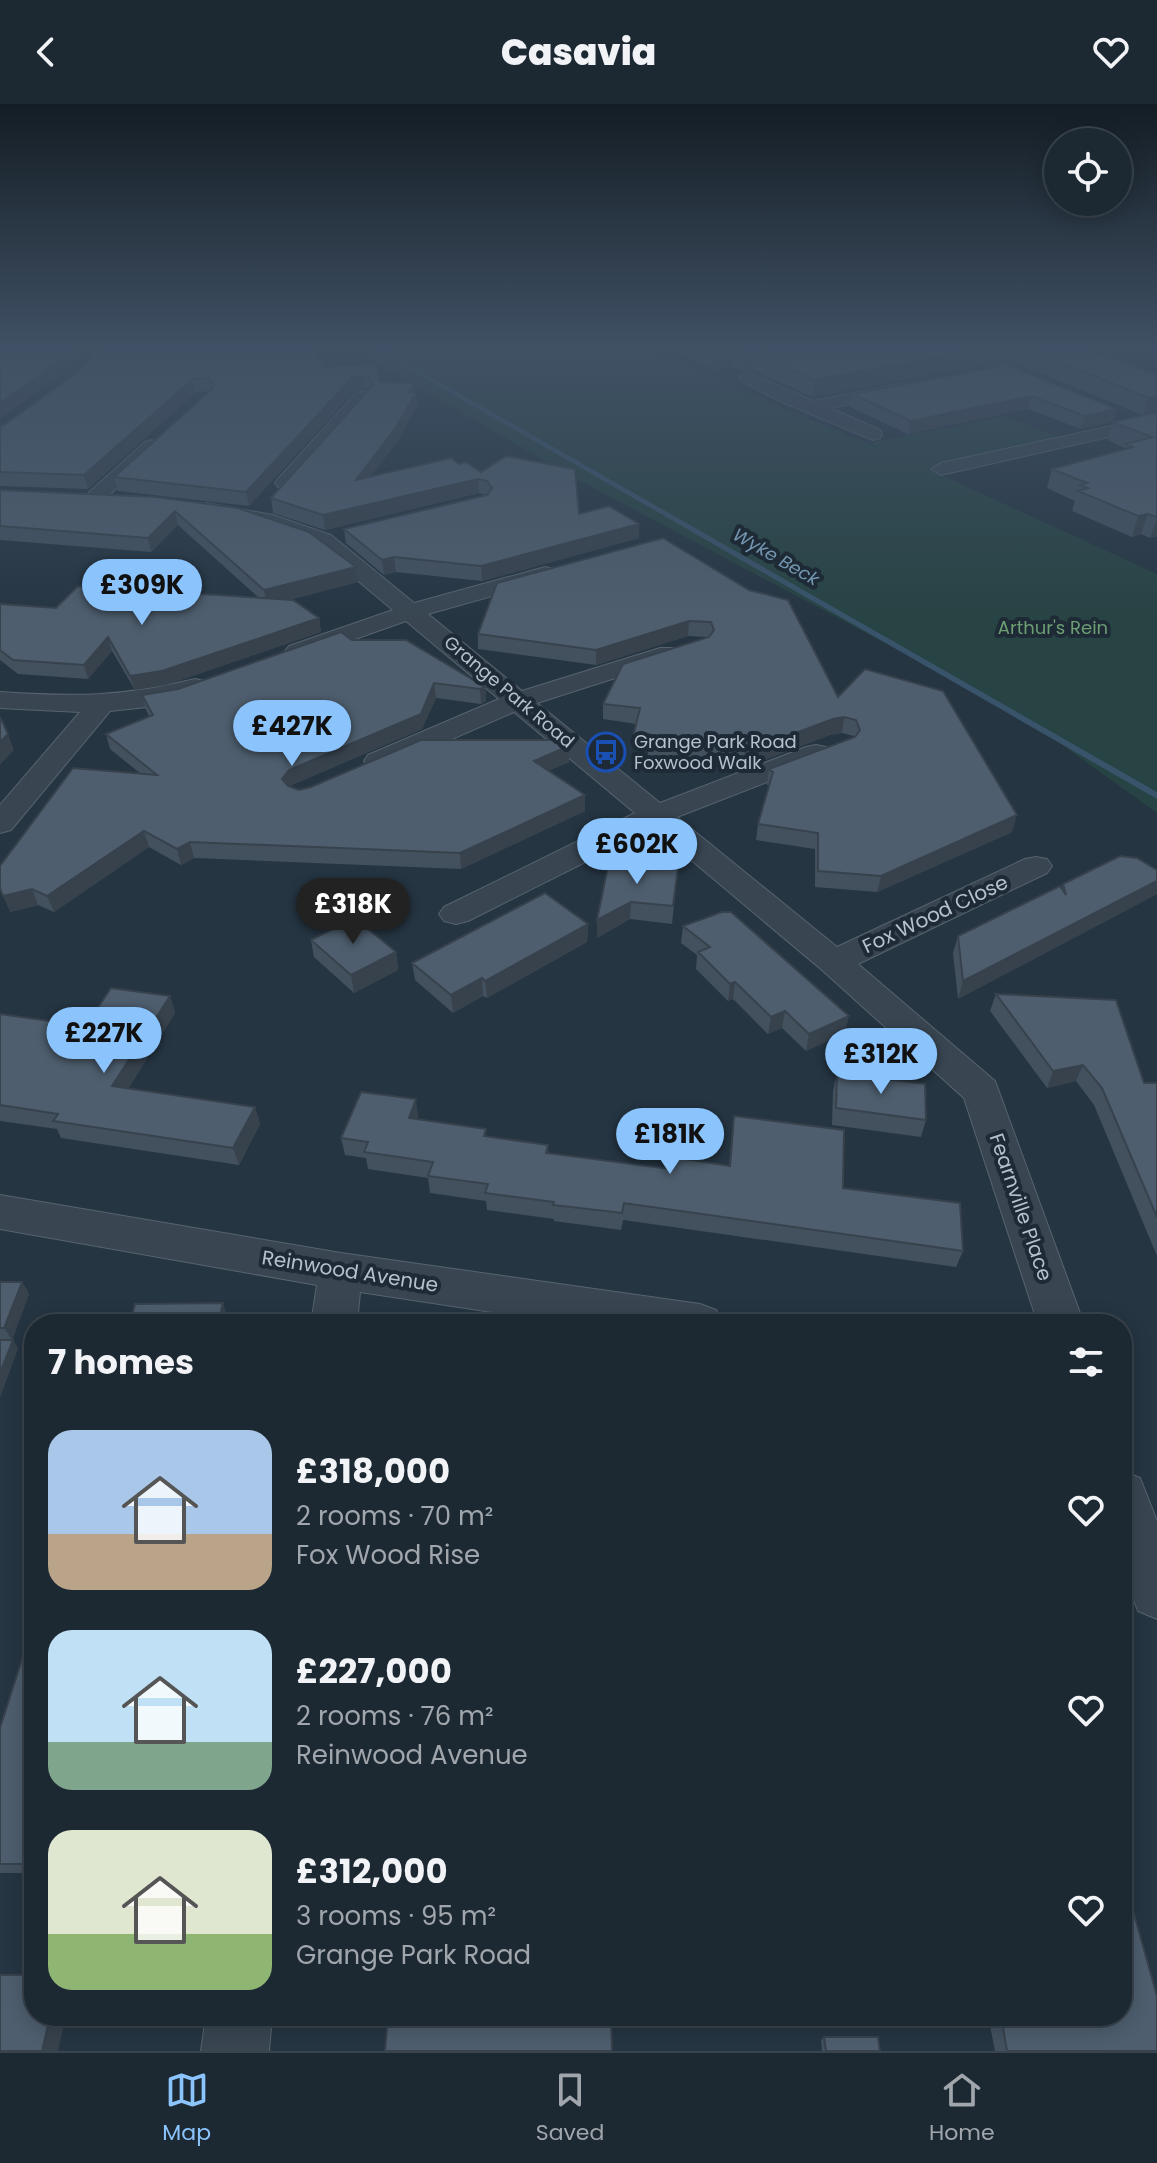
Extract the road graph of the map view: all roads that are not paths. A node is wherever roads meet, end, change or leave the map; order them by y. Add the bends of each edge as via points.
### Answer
1 (159, 440) edge
2 (324, 440) edge
3 (1080, 440) edge
4 (941, 469) dead end
5 (61, 498) edge
6 (92, 500) junction
7 (123, 502) edge
8 (184, 506) edge
9 (257, 514) junction
10 (351, 533) edge
11 (323, 540) junction
12 (575, 566) edge
13 (412, 611) junction
14 (698, 644) edge
15 (277, 658) edge
16 (217, 679) edge
17 (0, 700) edge
18 (519, 700) junction
19 (100, 706) junction
20 (841, 744) edge
21 (360, 769) edge
22 (655, 815) junction
23 (0, 824) edge
24 (1036, 866) dead end
25 (456, 914) dead end
26 (834, 962) junction
27 (981, 1091) joint
28 (0, 1212) edge
29 (341, 1271) junction
30 (335, 1314) edge
31 (632, 1314) edge
32 (1058, 1314) edge
33 (1132, 1523) edge
34 (1157, 1592) edge
35 (238, 2026) edge
36 (235, 2051) edge

1 - 6 street
2 - 9 street
3 - 4 street
5 - 6 street
6 - 7 street
8 - 9 street, Grange Park Road
9 - 11 street, Grange Park Road
10 - 11 street
11 - 13 street, Grange Park Road
12 - 13 street
13 - 15 street
13 - 18 street, Grange Park Road
14 - 18 street
16 - 19 street via 172,695
17 - 19 street
18 - 21 street
18 - 22 street, Grange Park Road
19 - 23 street
20 - 22 street
22 - 25 street
22 - 26 street, Grange Park Road
24 - 26 street, Fox Wood Close
26 - 27 street, Grange Park Road
27 - 32 street, Fearnville Place
28 - 29 street, Reinwood Avenue
29 - 30 street
29 - 31 street, Reinwood Avenue
33 - 34 street
35 - 36 street

